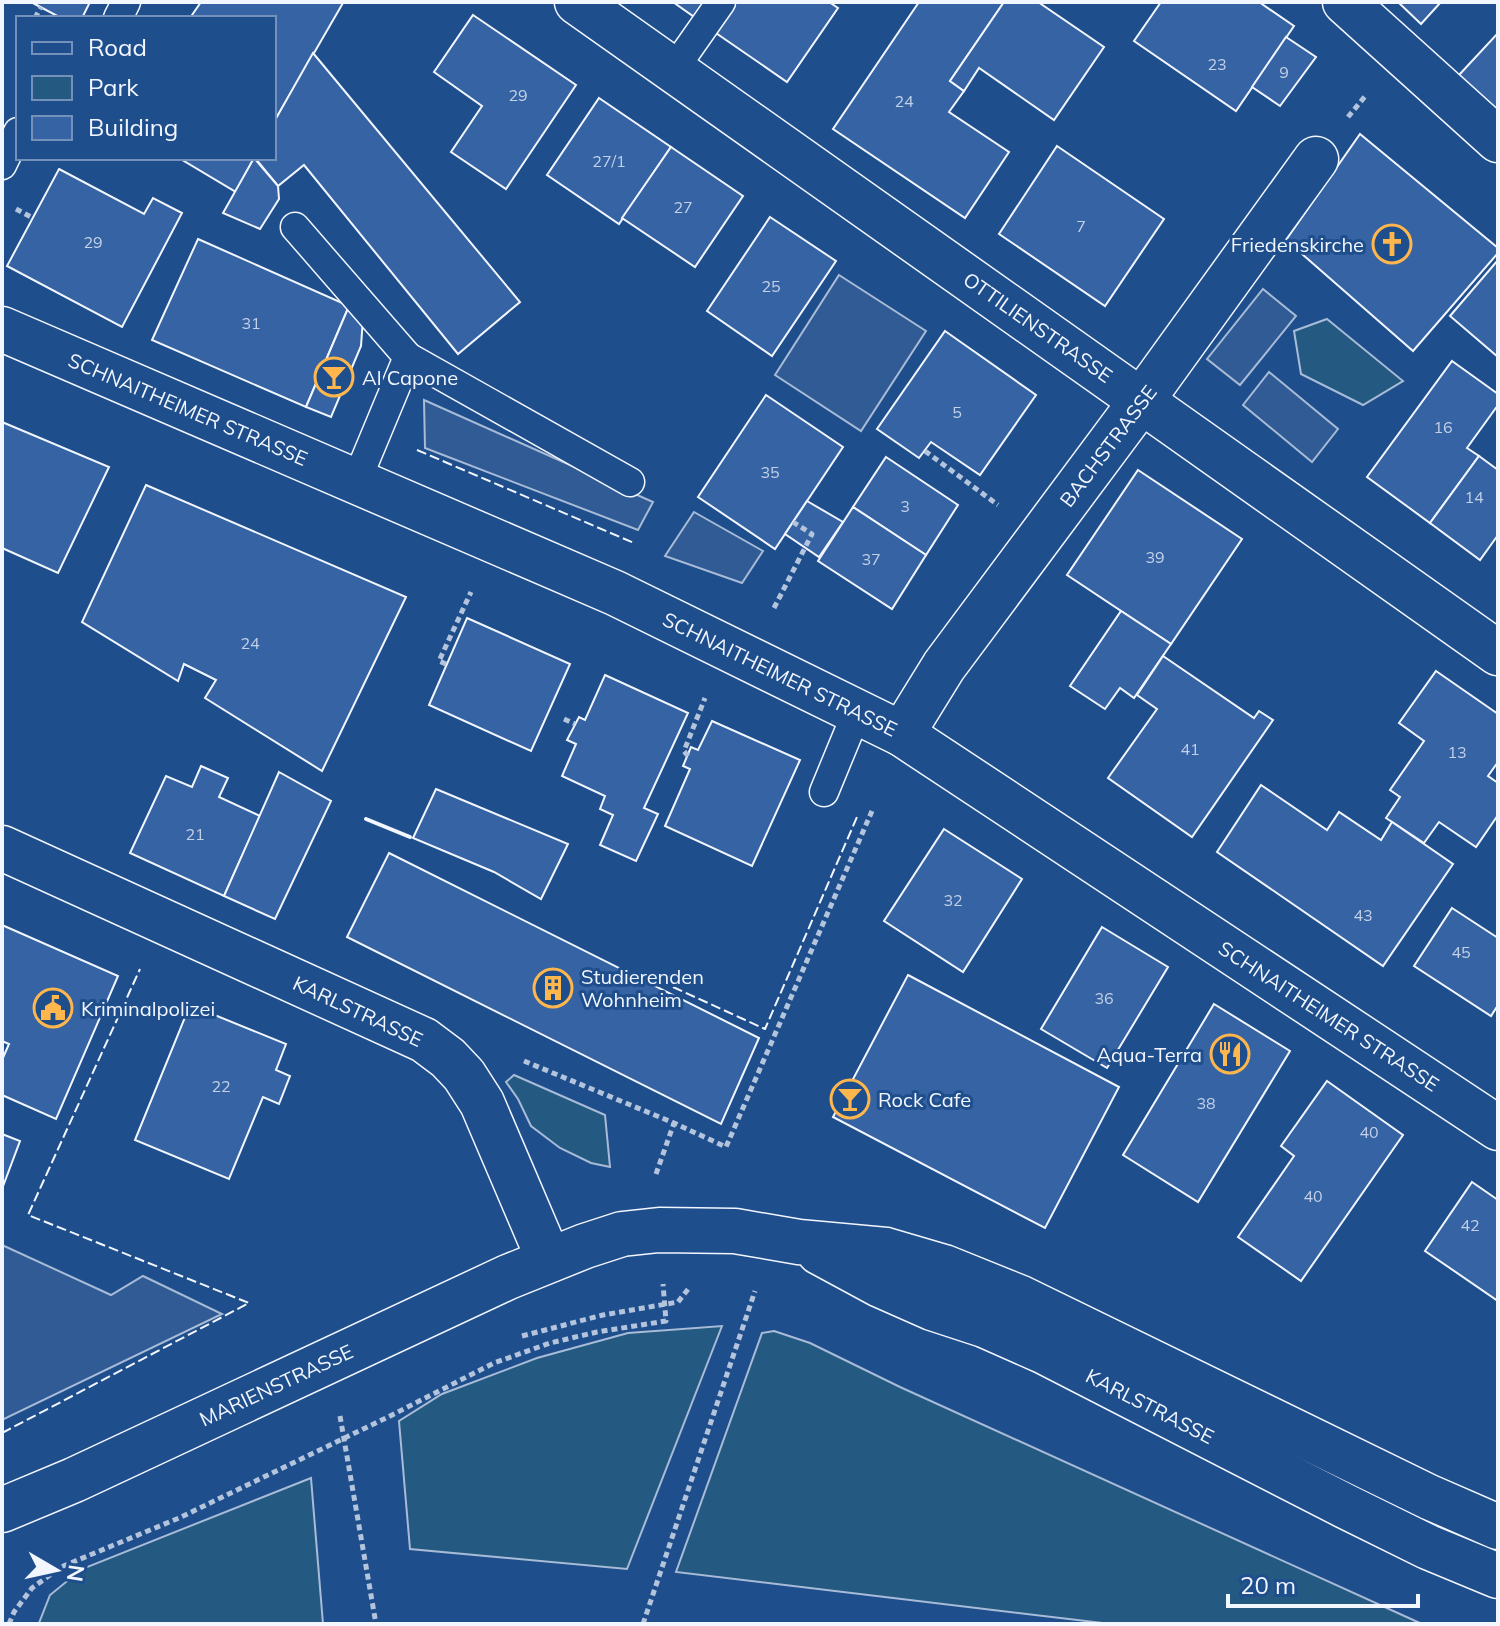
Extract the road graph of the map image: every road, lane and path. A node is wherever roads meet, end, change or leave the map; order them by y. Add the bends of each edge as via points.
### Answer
1 (577, 2) edge
2 (721, 2) edge
3 (1345, 2) edge
4 (41, 7) dead end
5 (36, 16) edge
6 (674, 69) junction
7 (16, 136) edge
8 (1498, 140) edge
9 (1316, 159) dead end
10 (2, 165) edge
11 (295, 227) dead end
12 (2, 329) edge
13 (408, 357) junction
14 (1142, 400) junction
15 (925, 451) dead end
16 (356, 482) junction
17 (630, 482) dead end
18 (793, 522) dead end
19 (1040, 536) junction
20 (494, 541) junction
21 (1498, 653) edge
22 (748, 659) junction
23 (446, 664) dead end
24 (857, 712) junction
25 (564, 719) dead end
26 (575, 724) dead end
27 (902, 734) junction
28 (824, 792) dead end
29 (876, 801) dead end
30 (2, 848) edge
31 (464, 1075) junction
32 (674, 1123) junction
33 (1498, 1128) edge
34 (659, 1230) junction
35 (769, 1237) junction
36 (549, 1260) junction
37 (665, 1303) junction
38 (508, 1341) dead end
39 (331, 1359) junction
40 (353, 1412) dead end
41 (340, 1419) junction
42 (327, 1425) dead end
43 (344, 1438) junction
44 (2, 1510) edge
45 (1498, 1527) edge
46 (1498, 1576) edge
47 (9, 1624) edge
48 (376, 1624) edge
49 (643, 1624) edge

1 - 6 street, OTTILIENSTRASSE
2 - 6 lane
3 - 8 street
4 - 5 path
6 - 14 street, OTTILIENSTRASSE
7 - 10 lane
9 - 14 street, BACHSTRASSE
11 - 13 lane
12 - 16 street, SCHNAITHEIMER STRASSE
13 - 16 lane
13 - 17 lane
14 - 19 street, BACHSTRASSE
14 - 21 street, OTTILIENSTRASSE
15 - 19 path
16 - 20 street, SCHNAITHEIMER STRASSE
18 - 22 path via 812,534
19 - 27 street, BACHSTRASSE via 944,666
20 - 22 street, SCHNAITHEIMER STRASSE
20 - 23 path via 439,661
22 - 24 street, SCHNAITHEIMER STRASSE
24 - 27 street, SCHNAITHEIMER STRASSE
24 - 28 lane
25 - 26 path
27 - 33 street, SCHNAITHEIMER STRASSE
29 - 32 path via 726,1147
30 - 31 street, KARLSTRASSE via 424,1040
31 - 32 path via 511,1056
31 - 36 street, KARLSTRASSE via 482,1103
32 - 34 path via 655,1177
34 - 35 street, KARLSTRASSE
34 - 36 street, KARLSTRASSE via 622,1234
34 - 37 path
35 - 37 path via 678,1302
35 - 45 street, KARLSTRASSE via 886,1250 944,1267 1021,1298
35 - 46 street, KARLSTRASSE via 1045,1352 1345,1506
35 - 49 path
36 - 39 street, MARIENSTRASSE
37 - 38 path via 573,1321
37 - 43 path via 666,1321 562,1340 494,1363
39 - 41 path
39 - 44 street, MARIENSTRASSE
40 - 41 path
41 - 42 path
41 - 43 path
43 - 47 path via 179,1518 61,1567 32,1588
43 - 48 path

